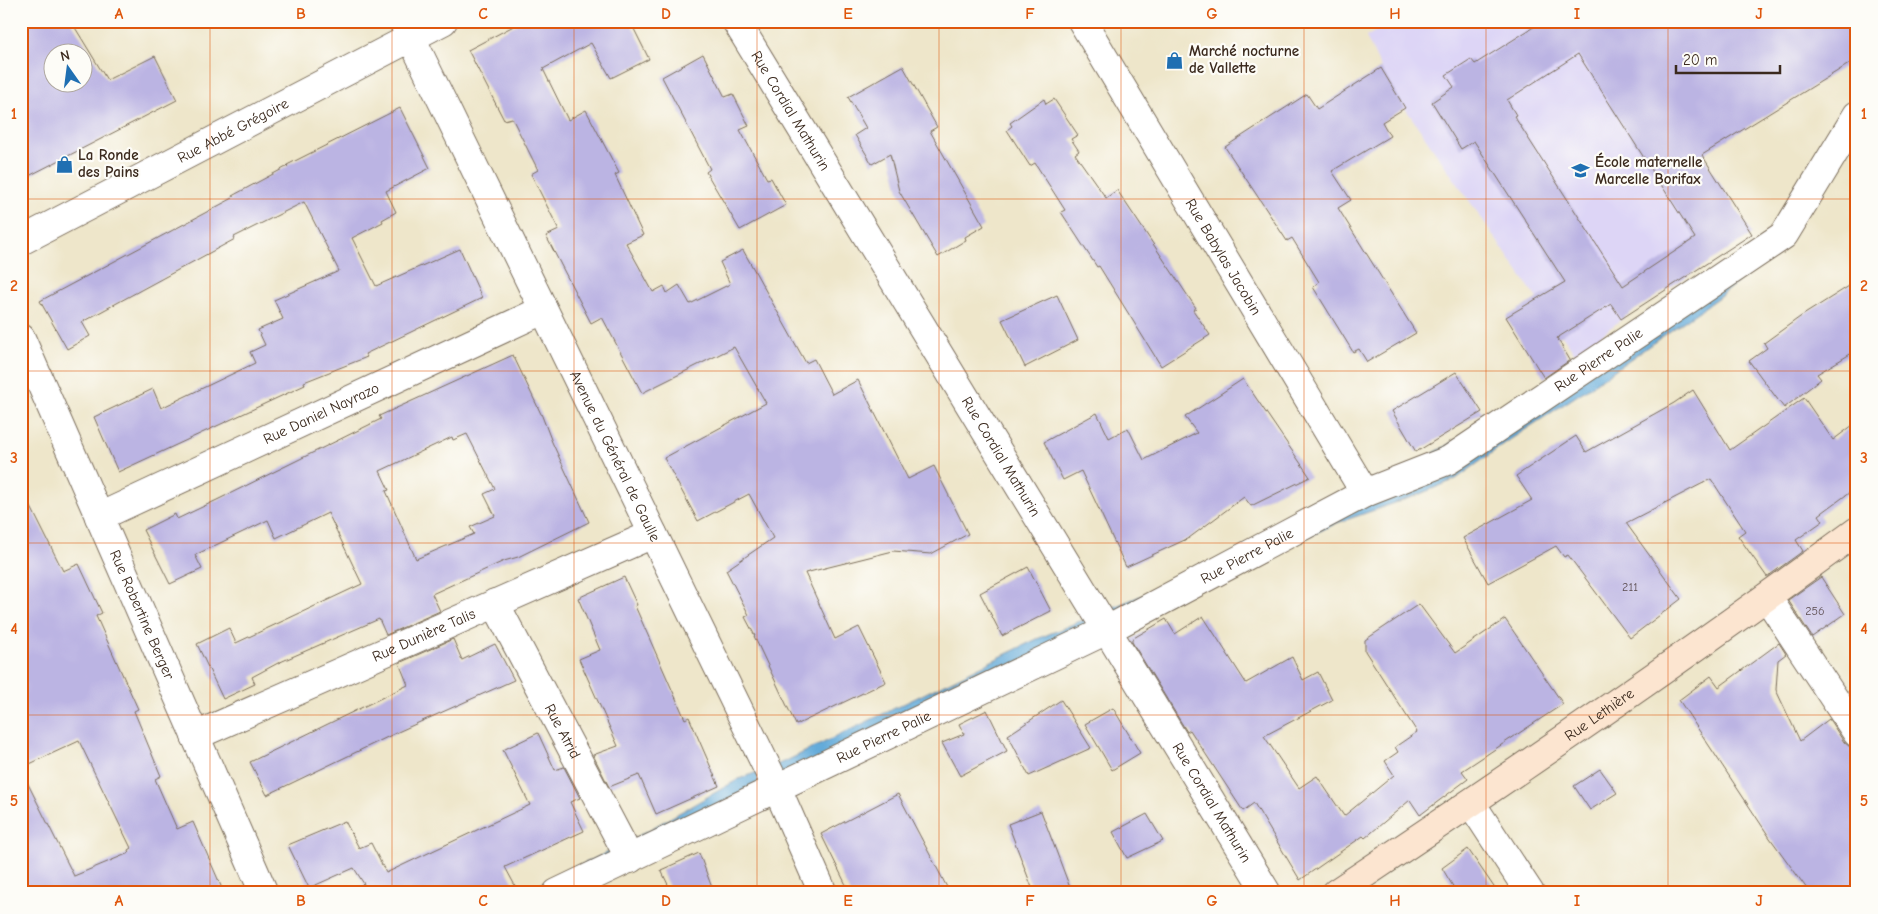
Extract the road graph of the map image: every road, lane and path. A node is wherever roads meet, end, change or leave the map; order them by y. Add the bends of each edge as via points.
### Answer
1 (443, 21) edge
2 (736, 21) edge
3 (1082, 21) edge
4 (407, 30) edge
5 (1857, 115) edge
6 (21, 241) edge
7 (543, 310) junction
8 (21, 338) edge
9 (1365, 493) junction
10 (99, 517) junction
11 (1857, 531) edge
12 (653, 534) junction
13 (1767, 597) junction
14 (495, 602) junction
15 (1106, 630) junction
16 (1857, 733) edge
17 (195, 736) junction
18 (777, 788) junction
19 (1471, 803) junction
20 (630, 859) junction
21 (264, 893) edge
22 (557, 893) edge
23 (823, 893) edge
24 (1266, 893) edge
25 (1336, 893) edge
26 (1530, 893) edge

1 - 4 street, Rue Abbé Grégoire
2 - 15 street, Rue Cordial Mathurin
3 - 9 street, Rue Babylas Jacobin
4 - 6 street, Rue Abbé Grégoire
4 - 7 street, Avenue du Général de Gaulle
5 - 9 street, Rue Pierre Palie via 1784,235 1449,460
7 - 10 street, Rue Daniel Nayrazo
7 - 12 street, Avenue du Général de Gaulle
8 - 10 street, Rue Robertine Berger
9 - 15 street, Rue Pierre Palie
10 - 17 street, Rue Robertine Berger
11 - 13 street, Rue Lethière
12 - 14 street, Rue Dunière Talis
12 - 18 street, Avenue du Général de Gaulle
13 - 16 street
13 - 19 street, Rue Lethière
14 - 17 street, Rue Dunière Talis
14 - 20 street, Rue Atrid
15 - 18 street, Rue Pierre Palie
15 - 24 street, Rue Cordial Mathurin
17 - 21 street, Rue Robertine Berger
18 - 20 street, Rue Pierre Palie
18 - 23 street, Avenue du Général de Gaulle
19 - 25 street, Rue Lethière
19 - 26 street
20 - 22 street, Rue Pierre Palie

